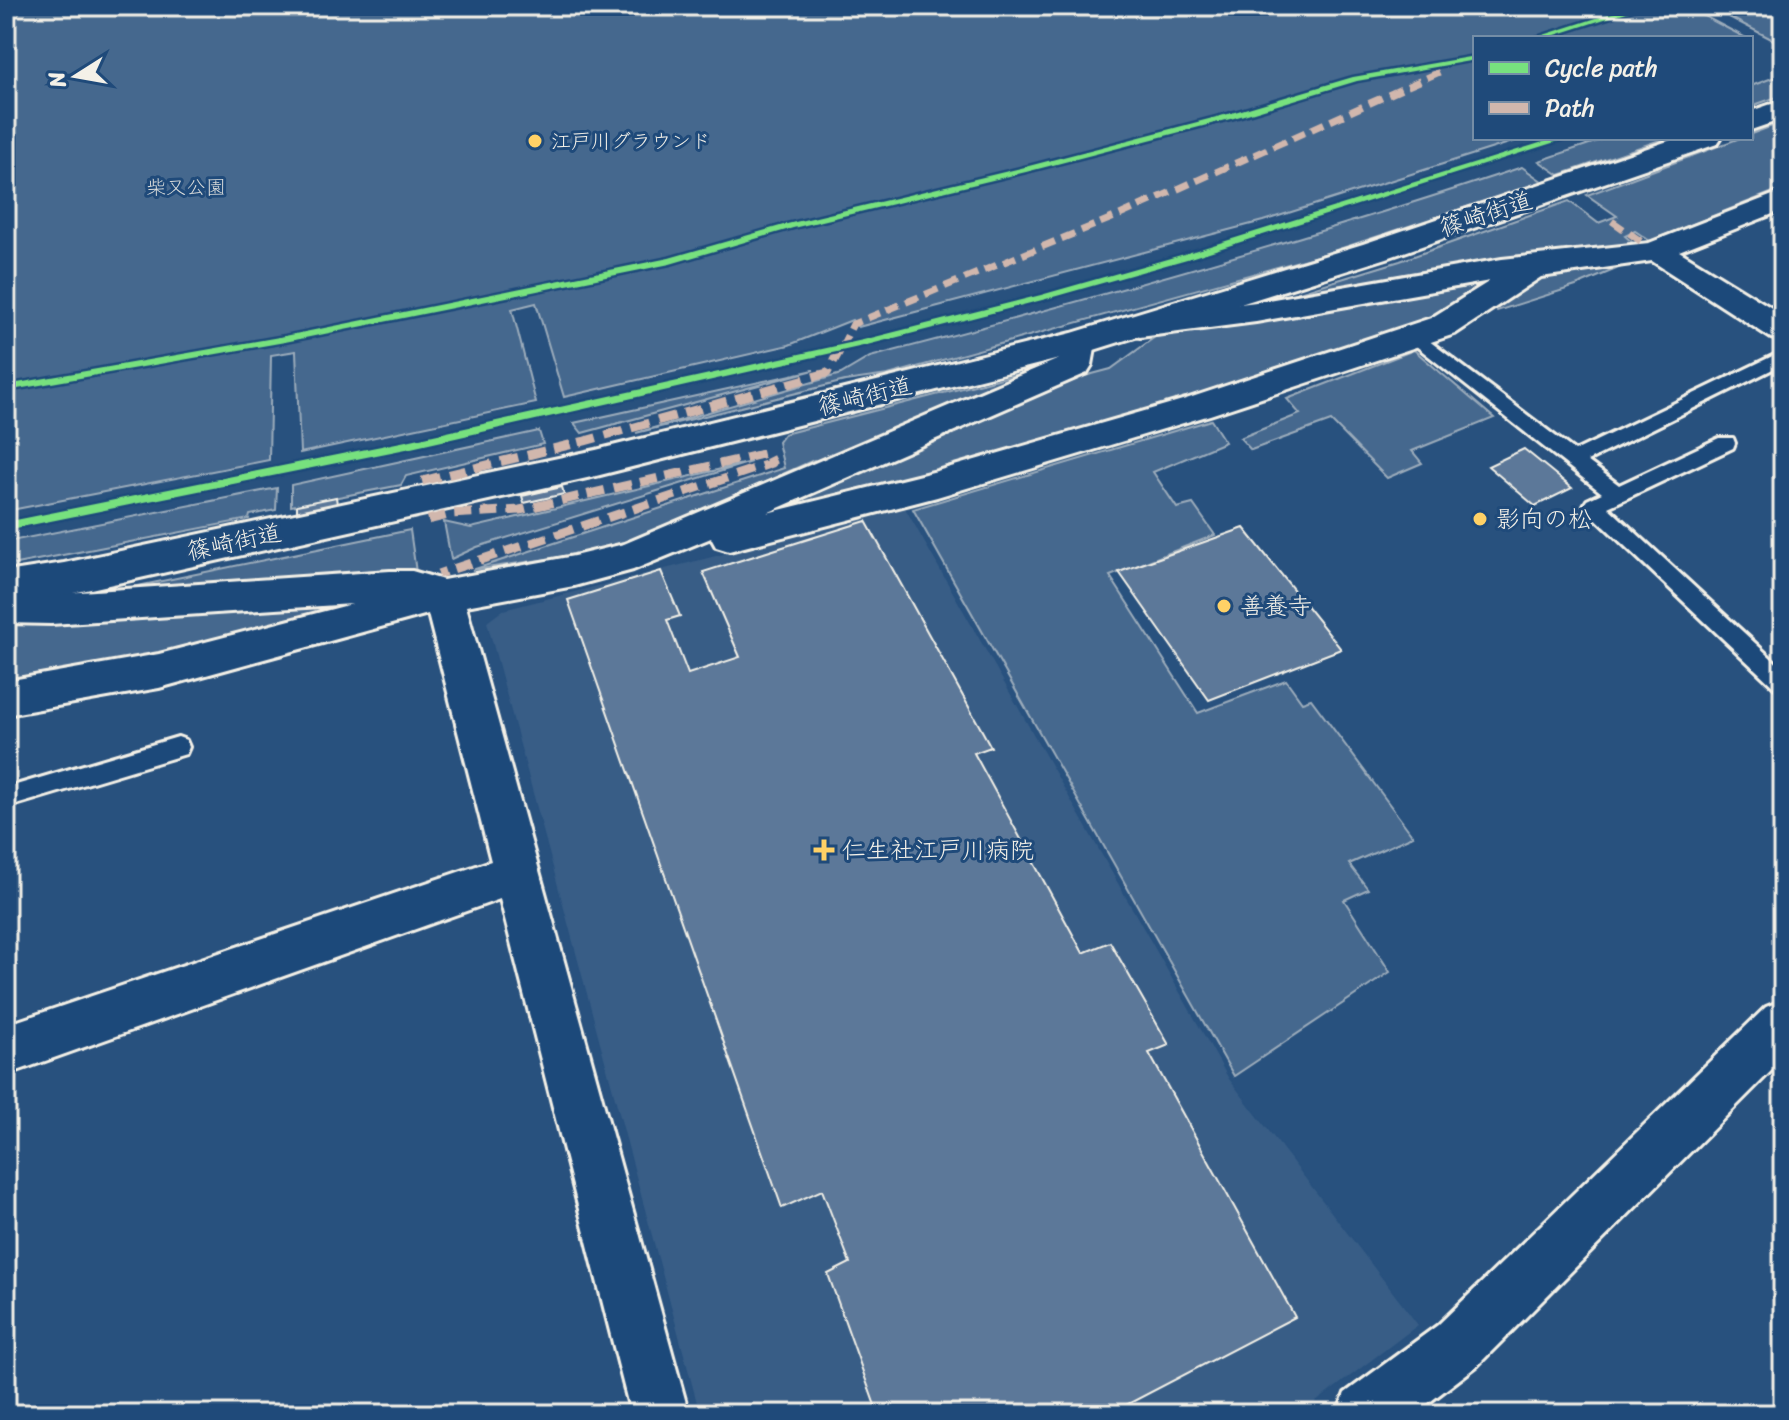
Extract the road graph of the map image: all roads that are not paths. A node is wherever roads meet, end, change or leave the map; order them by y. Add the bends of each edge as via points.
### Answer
1 (1783, 109) edge
2 (1753, 120) edge
3 (1700, 140) edge
4 (1783, 200) edge
5 (1657, 251) junction
6 (1532, 268) junction
7 (1140, 326) junction
8 (1783, 330) edge
9 (1412, 334) junction
10 (1079, 343) junction
11 (1783, 357) edge
12 (1726, 443) dead end
13 (1573, 460) junction
14 (1617, 494) junction
15 (633, 556) junction
16 (6, 588) edge
17 (443, 595) junction
18 (6, 608) edge
19 (1783, 682) edge
20 (6, 698) edge
21 (178, 747) dead end
22 (6, 798) edge
23 (515, 873) junction
24 (1783, 1024) edge
25 (6, 1050) edge
26 (660, 1414) edge
27 (1366, 1414) edge

1 - 2 main road
3 - 7 main road, 篠崎街道
4 - 5 street
5 - 6 street
5 - 8 street
6 - 7 street
6 - 9 street via 1443,326
7 - 10 main road, 篠崎街道
9 - 13 lane
9 - 15 street via 1198,407 937,484
10 - 15 street via 1075,365
10 - 16 main road, 篠崎街道 via 596,463
11 - 13 lane
12 - 14 lane
13 - 14 lane
14 - 19 lane via 1594,505
15 - 17 street
17 - 18 street via 390,586
17 - 20 street via 159,671
17 - 23 street
21 - 22 lane
23 - 25 street
23 - 26 street
24 - 27 street via 1458,1345

